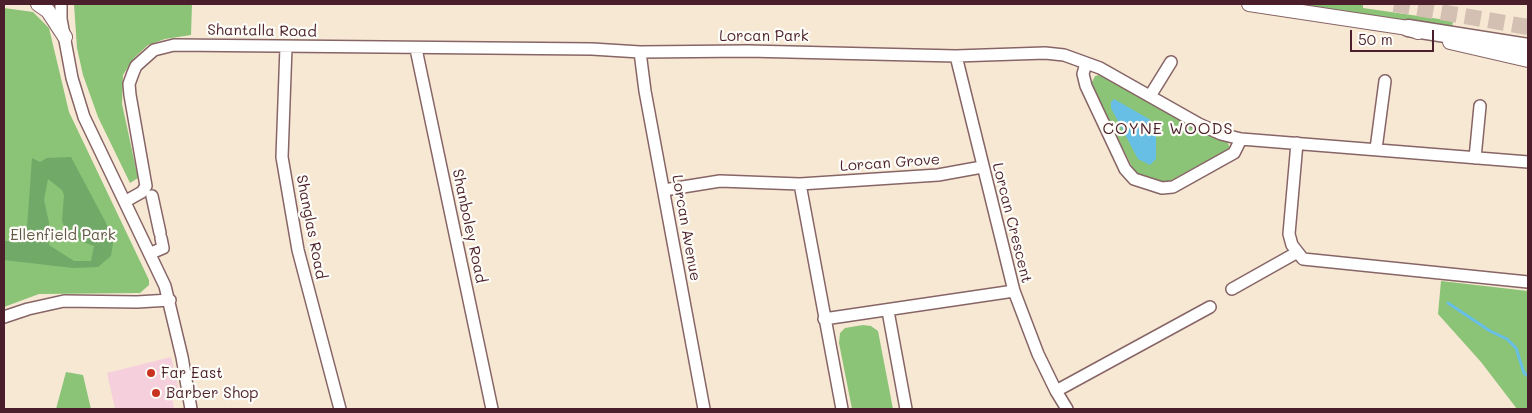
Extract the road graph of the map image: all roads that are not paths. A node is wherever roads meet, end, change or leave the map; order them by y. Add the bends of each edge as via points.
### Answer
1 (38, 4) edge
2 (61, 4) edge
3 (1249, 4) edge
4 (1408, 28) junction
5 (64, 37) junction
6 (286, 46) junction
7 (1528, 47) edge
8 (416, 49) junction
9 (545, 49) joint
10 (640, 52) junction
11 (956, 56) junction
12 (1528, 60) edge
13 (1171, 62) dead end
14 (1086, 63) junction
15 (1385, 81) dead end
16 (1150, 96) junction
17 (1480, 106) dead end
18 (1241, 139) junction
19 (1297, 143) junction
20 (1376, 149) junction
21 (1475, 158) junction
22 (1528, 162) edge
23 (982, 167) junction
24 (800, 184) junction
25 (664, 190) junction
26 (152, 196) dead end
27 (126, 201) junction
28 (157, 221) junction
29 (139, 228) junction
30 (1296, 252) junction
31 (151, 253) junction
32 (1528, 282) edge
33 (1232, 289) dead end
34 (1014, 291) junction
35 (170, 300) junction
36 (1210, 307) dead end
37 (888, 311) junction
38 (4, 317) edge
39 (824, 319) junction
40 (1056, 391) junction
41 (191, 409) edge
42 (340, 409) edge
43 (492, 409) edge
44 (704, 409) edge
45 (842, 409) edge
46 (906, 409) edge
47 (1067, 409) edge

1 - 5 main road via 48,12
2 - 5 street
3 - 4 main road
4 - 7 highway
4 - 12 main road via 1448,42
5 - 27 street via 84,117
6 - 8 street, Shantalla Road
6 - 27 street, Shantalla Road via 174,45 147,55 136,66 130,84 146,186
6 - 42 street, Shanglas Road via 282,158 298,250
8 - 9 street, Shantalla Road
8 - 43 street, Shanboley Road
9 - 10 street, Lorcan Park
10 - 11 street, Lorcan Park
10 - 25 street, Lorcan Avenue
11 - 14 street, Lorcan Park via 1045,53 1064,55
11 - 23 street, Lorcan Crescent
13 - 16 street
14 - 16 street, Lorcan Park
14 - 18 street via 1083,74 1086,86 1125,169 1134,179 1162,188 1173,187 1234,154
15 - 20 street
16 - 18 street, Lorcan Park via 1199,124
17 - 21 street
18 - 19 street, Lorcan Park
19 - 20 street, Lorcan Park
19 - 30 street via 1289,234
20 - 21 street, Lorcan Park
21 - 22 street, Lorcan Park
23 - 24 street, Lorcan Grove via 938,175
23 - 34 street, Lorcan Crescent
24 - 25 street, Lorcan Grove via 720,181
24 - 39 street
25 - 44 street, Lorcan Avenue
26 - 28 street
27 - 29 street
28 - 29 street
28 - 31 street via 163,248
29 - 31 street
30 - 32 street via 1313,262
30 - 33 street
31 - 35 street
34 - 37 street
34 - 40 street, Lorcan Crescent
35 - 38 street via 64,301 28,308
35 - 41 street
36 - 40 street
37 - 39 street
37 - 46 street
39 - 45 street
40 - 47 street, Lorcan Crescent

